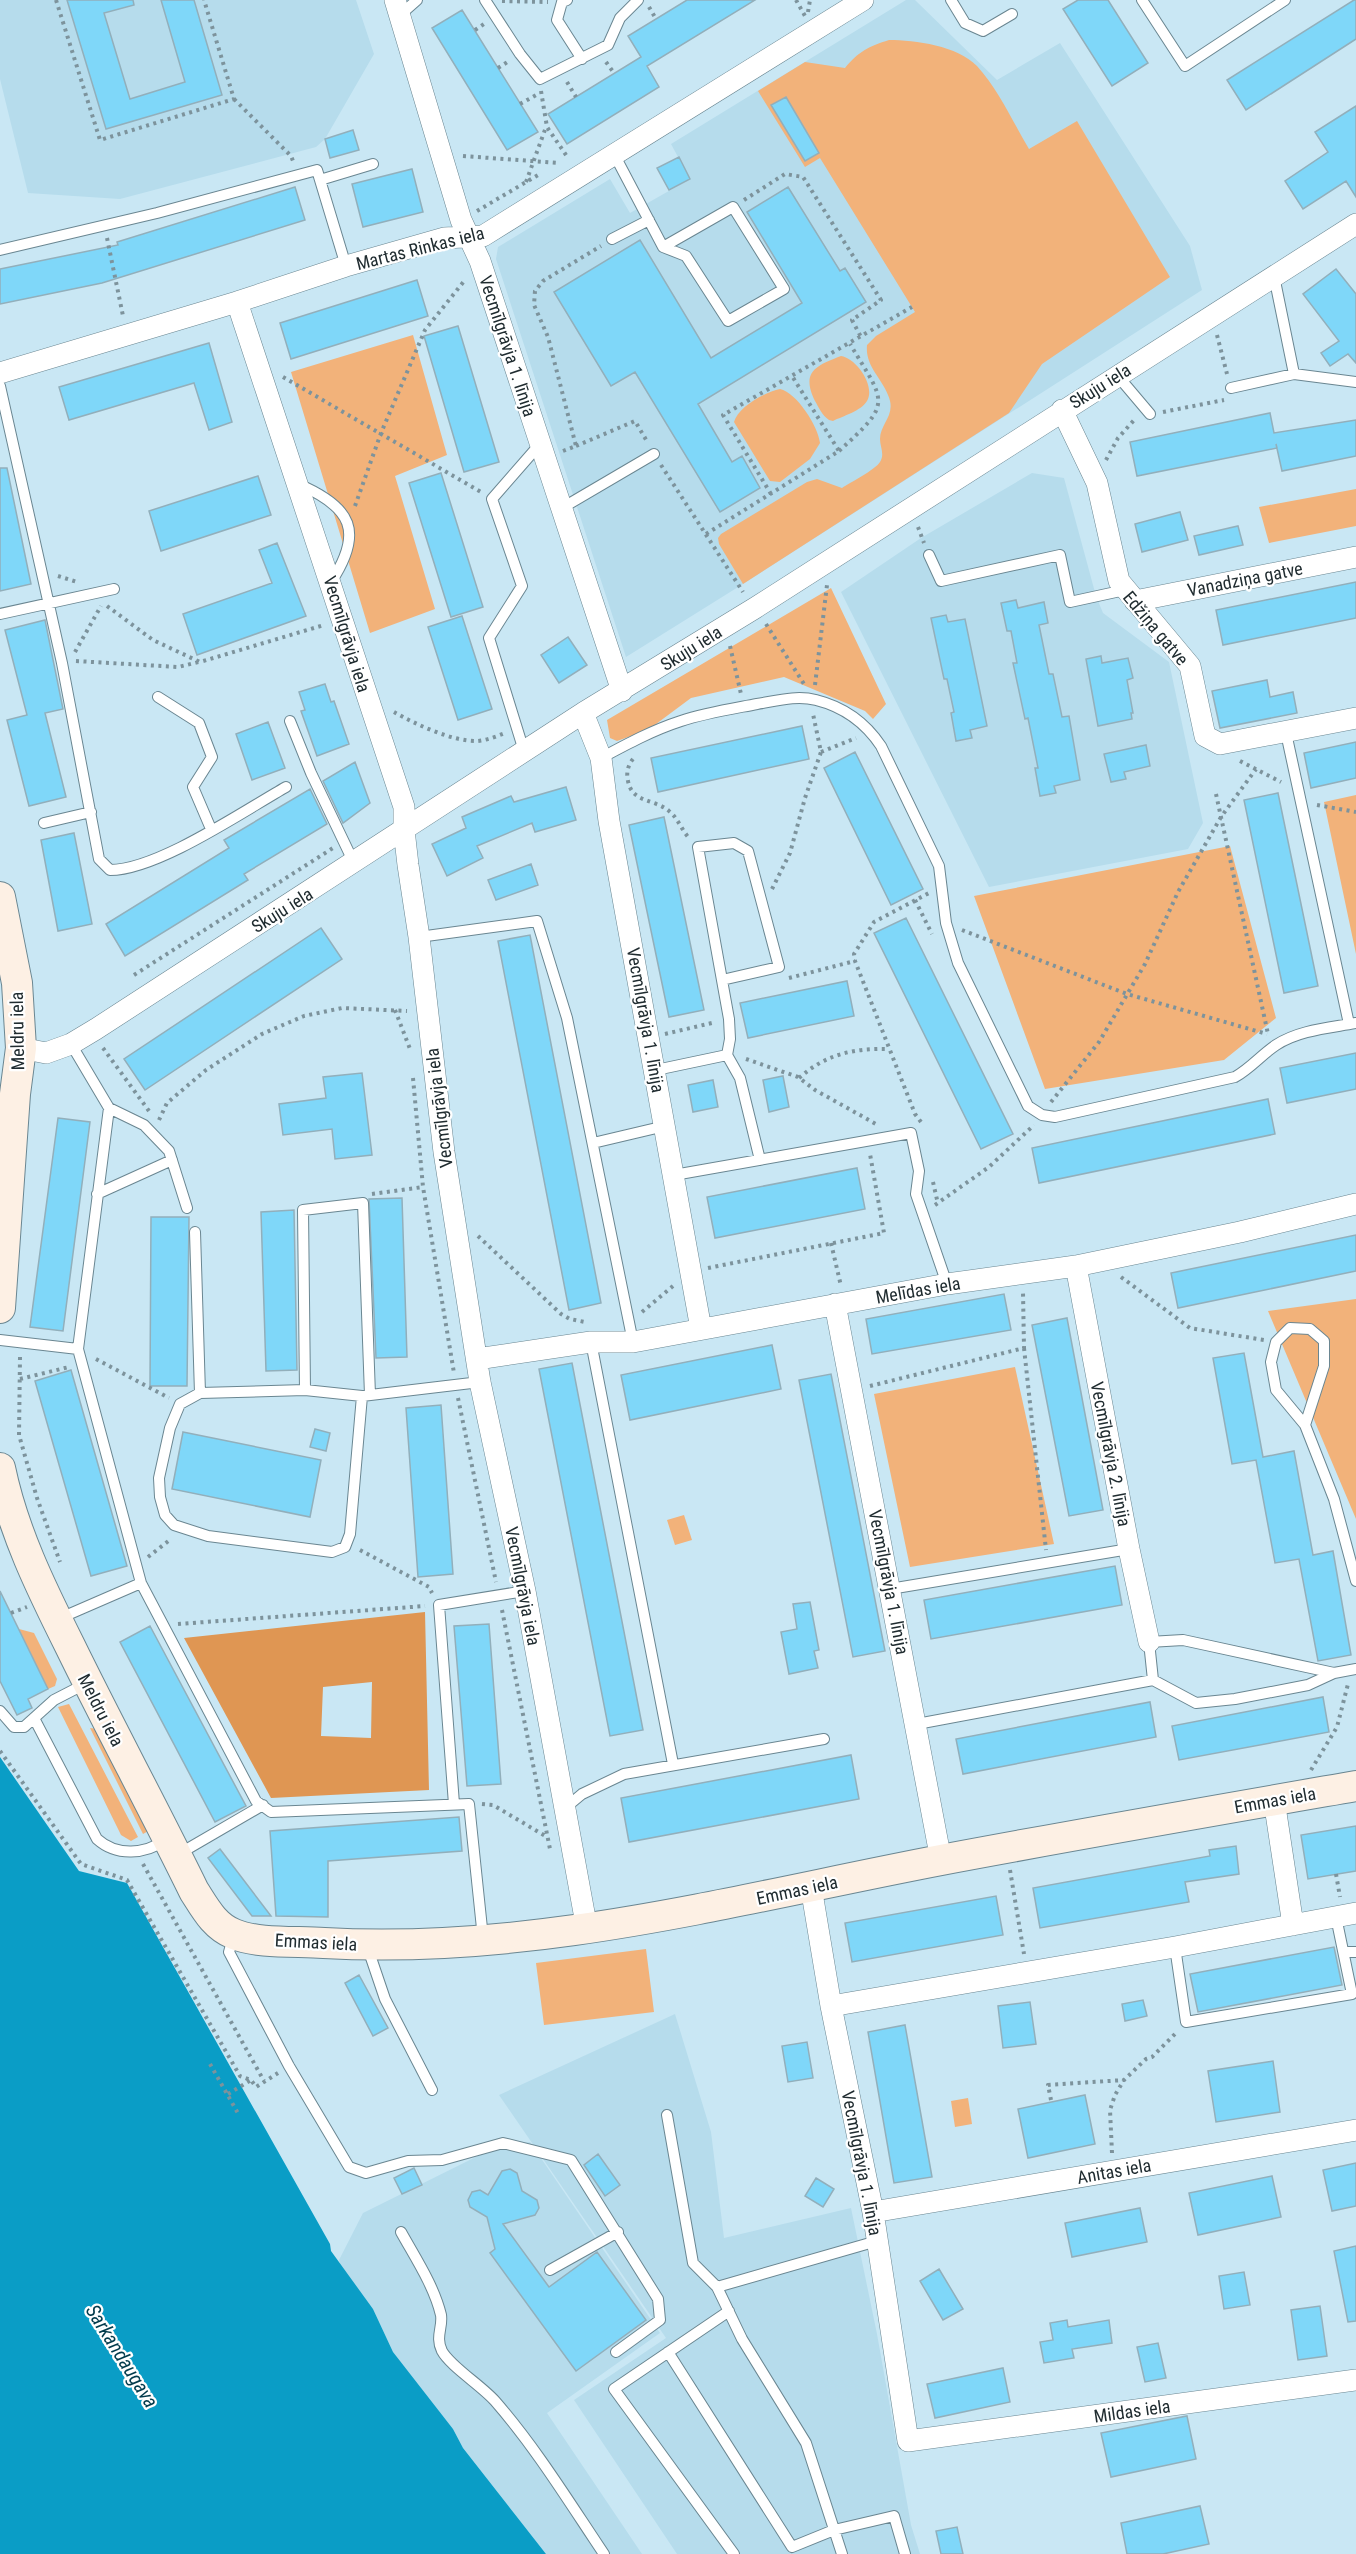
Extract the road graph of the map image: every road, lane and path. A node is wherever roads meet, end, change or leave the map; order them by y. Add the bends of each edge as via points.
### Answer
1 (56, 0) edge
2 (204, 0) edge
3 (417, 0) edge
4 (486, 0) edge
5 (639, 0) edge
6 (796, 0) edge
7 (863, 0) edge
8 (951, 0) edge
9 (1142, 0) edge
10 (1285, 0) edge
11 (564, 1) edge
12 (397, 7) edge
13 (815, 14) dead end
14 (1012, 14) dead end
15 (807, 19) junction
16 (799, 24) dead end
17 (582, 59) junction
18 (540, 85) dead end
19 (541, 92) junction
20 (234, 99) junction
21 (520, 104) dead end
22 (547, 127) junction
23 (578, 152) dead end
24 (614, 154) junction
25 (453, 155) dead end
26 (568, 158) junction
27 (534, 162) junction
28 (559, 163) junction
29 (373, 164) dead end
30 (551, 168) dead end
31 (543, 173) dead end
32 (297, 175) junction
33 (320, 180) junction
34 (526, 182) junction
35 (733, 207) junction
36 (649, 220) junction
37 (1356, 224) edge
38 (104, 226) junction
39 (465, 228) junction
40 (612, 239) joint
41 (663, 247) junction
42 (0, 250) edge
43 (480, 261) junction
44 (346, 266) junction
45 (1274, 276) junction
46 (237, 302) junction
47 (912, 306) dead end
48 (1216, 328) dead end
49 (127, 334) junction
50 (861, 337) junction
51 (849, 344) junction
52 (257, 362) junction
53 (0, 373) edge
54 (1294, 374) junction
55 (1117, 375) junction
56 (792, 376) junction
57 (1356, 382) edge
58 (0, 386) edge
59 (1231, 388) junction
60 (1062, 410) junction
61 (1150, 414) junction
62 (381, 433) junction
63 (576, 446) junction
64 (839, 451) junction
65 (542, 452) junction
66 (654, 454) junction
67 (1100, 463) dead end
68 (296, 483) junction
69 (771, 494) junction
70 (492, 498) junction
71 (562, 508) junction
72 (351, 515) dead end
73 (706, 534) junction
74 (929, 555) dead end
75 (1356, 557) edge
76 (41, 571) junction
77 (828, 576) dead end
78 (331, 582) junction
79 (114, 589) dead end
80 (97, 593) junction
81 (744, 593) dead end
82 (1130, 596) junction
83 (49, 603) junction
84 (0, 615) edge
85 (762, 618) dead end
86 (341, 619) junction
87 (729, 639) dead end
88 (200, 662) junction
89 (622, 691) junction
90 (367, 697) junction
91 (158, 698) dead end
92 (814, 699) junction
93 (743, 706) junction
94 (804, 711) dead end
95 (584, 713) junction
96 (813, 713) junction
97 (825, 716) dead end
98 (1356, 718) edge
99 (290, 721) dead end
100 (517, 728) junction
101 (855, 731) dead end
102 (1286, 733) junction
103 (1225, 743) junction
104 (524, 752) junction
105 (821, 752) junction
106 (639, 754) dead end
107 (602, 758) junction
108 (1256, 769) junction
109 (1297, 784) junction
110 (286, 787) dead end
111 (1216, 794) dead end
112 (1301, 803) junction
113 (91, 812) junction
114 (1356, 812) edge
115 (1221, 817) junction
116 (44, 823) dead end
117 (212, 829) junction
118 (404, 830) junction
119 (344, 841) junction
120 (698, 847) junction
121 (354, 863) junction
122 (927, 882) dead end
123 (942, 888) junction
124 (930, 892) junction
125 (0, 897) edge
126 (915, 900) junction
127 (764, 905) junction
128 (946, 923) junction
129 (419, 937) junction
130 (936, 943) dead end
131 (855, 962) junction
132 (134, 975) dead end
133 (722, 980) junction
134 (780, 980) dead end
135 (1127, 994) junction
136 (395, 1010) junction
137 (428, 1012) junction
138 (729, 1020) junction
139 (1352, 1023) edge
140 (1269, 1035) junction
141 (648, 1037) junction
142 (1285, 1041) junction
143 (71, 1044) junction
144 (21, 1048) junction
145 (104, 1048) dead end
146 (889, 1048) junction
147 (744, 1050) dead end
148 (411, 1052) dead end
149 (727, 1054) junction
150 (746, 1059) junction
151 (656, 1071) junction
152 (413, 1074) dead end
153 (799, 1078) junction
154 (108, 1108) junction
155 (1042, 1115) junction
156 (1025, 1125) dead end
157 (665, 1126) junction
158 (1031, 1128) junction
159 (1037, 1130) dead end
160 (923, 1133) dead end
161 (882, 1137) junction
162 (868, 1141) junction
163 (593, 1143) junction
164 (172, 1160) junction
165 (760, 1160) junction
166 (674, 1175) junction
167 (933, 1180) dead end
168 (423, 1187) junction
169 (97, 1194) junction
170 (363, 1203) junction
171 (938, 1203) junction
172 (1356, 1204) edge
173 (187, 1208) dead end
174 (940, 1212) dead end
175 (923, 1213) junction
176 (471, 1229) dead end
177 (195, 1232) dead end
178 (831, 1243) junction
179 (1098, 1261) junction
180 (1076, 1266) junction
181 (692, 1271) junction
182 (1023, 1273) junction
183 (947, 1284) junction
184 (840, 1303) junction
185 (0, 1308) edge
186 (701, 1329) junction
187 (591, 1332) junction
188 (631, 1332) junction
189 (0, 1340) edge
190 (17, 1342) junction
191 (1276, 1342) junction
192 (1024, 1348) junction
193 (78, 1349) junction
194 (477, 1359) junction
195 (82, 1363) junction
196 (20, 1379) junction
197 (480, 1382) junction
198 (456, 1385) junction
199 (305, 1390) junction
200 (852, 1390) junction
201 (200, 1393) junction
202 (366, 1396) junction
203 (180, 1404) junction
204 (1305, 1425) junction
205 (0, 1468) edge
206 (183, 1529) junction
207 (347, 1543) junction
208 (1129, 1549) junction
209 (1047, 1563) junction
210 (137, 1566) junction
211 (61, 1568) dead end
212 (1356, 1581) edge
213 (141, 1583) junction
214 (429, 1587) dead end
215 (890, 1589) junction
216 (525, 1591) junction
217 (499, 1595) junction
218 (439, 1605) junction
219 (27, 1606) dead end
220 (11, 1613) dead end
221 (56, 1620) junction
222 (165, 1625) junction
223 (1149, 1642) junction
224 (1354, 1670) edge
225 (1334, 1673) junction
226 (1153, 1680) junction
227 (87, 1683) junction
228 (0, 1711) edge
229 (35, 1720) junction
230 (917, 1724) junction
231 (824, 1738) dead end
232 (0, 1751) edge
233 (673, 1764) junction
234 (1356, 1786) edge
235 (1288, 1798) junction
236 (454, 1804) junction
237 (469, 1804) junction
238 (262, 1805) junction
239 (564, 1809) junction
240 (547, 1837) junction
241 (164, 1848) junction
242 (1007, 1848) junction
243 (552, 1860) dead end
244 (941, 1860) junction
245 (811, 1887) junction
246 (1346, 1915) edge
247 (1293, 1925) junction
248 (587, 1929) junction
249 (234, 1934) junction
250 (483, 1941) junction
251 (367, 1945) junction
252 (1175, 1947) junction
253 (1344, 1952) junction
254 (1356, 1952) edge
255 (1028, 1973) junction
256 (831, 2006) junction
257 (1186, 2022) junction
258 (210, 2064) dead end
259 (289, 2066) junction
260 (252, 2080) junction
261 (1124, 2080) junction
262 (264, 2081) junction
263 (432, 2090) dead end
264 (228, 2094) junction
265 (1051, 2100) dead end
266 (239, 2115) dead end
267 (667, 2115) dead end
268 (1356, 2130) edge
269 (1113, 2172) junction
270 (873, 2212) junction
271 (401, 2232) dead end
272 (618, 2232) junction
273 (877, 2241) junction
274 (550, 2270) dead end
275 (717, 2287) junction
276 (729, 2311) junction
277 (616, 2352) dead end
278 (668, 2352) junction
279 (1356, 2380) edge
280 (908, 2441) joint
281 (834, 2530) junction
282 (604, 2554) edge
283 (734, 2554) edge
284 (842, 2554) edge
285 (905, 2554) edge

1 - 20 path via 100,140
2 - 20 path
3 - 12 lane
4 - 11 path
4 - 17 lane via 540,79
5 - 17 lane via 620,18 608,45
6 - 15 path
7 - 24 street, Martas Rinkas iela
8 - 14 lane via 965,23 983,31
9 - 10 lane via 1185,66
11 - 17 lane via 557,20
12 - 39 street, Vecmīlgrāvja 1. līnija
13 - 15 path
15 - 16 path
18 - 19 path
19 - 21 path
19 - 22 path
20 - 32 path via 291,156
22 - 26 path
22 - 27 path
23 - 26 path
24 - 36 lane
24 - 39 street, Martas Rinkas iela via 483,236
25 - 27 path
26 - 28 path
27 - 28 path
27 - 34 path
28 - 30 path
29 - 33 lane
31 - 34 path
32 - 33 lane via 317,170
32 - 38 lane
33 - 44 lane
34 - 39 path
35 - 41 lane
35 - 41 lane via 783,289 728,321 687,256
35 - 50 path via 785,174 803,177 880,300 852,320
36 - 40 lane
36 - 41 lane
37 - 45 street, Skuju iela
38 - 42 lane
38 - 49 path
39 - 43 street, Vecmīlgrāvja 1. līnija
39 - 44 street, Martas Rinkas iela via 444,238
40 - 63 path via 543,281 535,291 534,305 548,337
43 - 62 path via 424,330
43 - 65 street, Vecmīlgrāvja 1. līnija
44 - 46 street, Martas Rinkas iela
45 - 54 lane
45 - 55 street, Skuju iela
46 - 49 street, Martas Rinkas iela
46 - 52 street, Vecmīlgrāvja iela
47 - 50 path
48 - 59 path
49 - 53 street, Martas Rinkas iela
50 - 51 path
51 - 56 path
51 - 64 path via 879,392 879,404 871,422
52 - 62 path
52 - 68 street, Vecmīlgrāvja iela
54 - 57 lane
54 - 59 lane
55 - 60 street, Skuju iela
55 - 61 lane
56 - 64 path
56 - 69 path via 723,415
58 - 76 lane
59 - 61 path via 1233,398
60 - 82 street, Edžiņa gatve via 1097,483 1119,581
60 - 89 street, Skuju iela
61 - 67 path via 1136,417 1108,459
62 - 70 path
62 - 72 path
63 - 65 path
63 - 66 path via 635,422
64 - 69 path
65 - 70 lane
65 - 71 street, Vecmīlgrāvja 1. līnija
66 - 71 lane
66 - 73 path
68 - 78 street, Vecmīlgrāvja iela
68 - 78 lane via 324,498 350,527 351,540
69 - 73 path
70 - 100 lane via 522,586 489,638
71 - 89 street, Vecmīlgrāvja 1. līnija
73 - 81 path
74 - 82 lane via 941,581 1060,555 1070,602
75 - 82 street, Vanadziņa gatve
76 - 80 path via 89,586
76 - 83 lane
77 - 92 path
78 - 86 street, Vecmīlgrāvja iela
79 - 80 lane
80 - 83 lane
82 - 103 street, Edžiņa gatve via 1190,666 1205,736
83 - 84 lane
83 - 113 lane
85 - 92 path
86 - 88 path
86 - 90 street, Vecmīlgrāvja iela
87 - 93 path
88 - 88 path via 153,640 102,603 70,660 178,668
89 - 95 street, Skuju iela
90 - 100 path via 408,720 463,740 493,738
90 - 118 street, Vecmīlgrāvja iela via 404,807
91 - 117 lane via 199,723 212,757 193,787
92 - 93 lane via 790,698
92 - 96 path
92 - 123 lane via 837,706 858,719 877,739 939,866
93 - 107 lane via 680,721
94 - 96 path
95 - 104 street, Skuju iela
95 - 107 street, Vecmīlgrāvja 1. līnija
96 - 97 path
96 - 105 path
98 - 102 street
99 - 119 lane
100 - 104 lane
101 - 105 path via 862,736
102 - 103 street
102 - 109 lane
103 - 108 path via 1233,758
104 - 118 street, Skuju iela
105 - 127 path via 790,853
106 - 120 path via 628,768 630,789 636,796 666,808
107 - 141 street, Vecmīlgrāvja 1. līnija via 609,821
108 - 109 path via 1283,783
108 - 115 path
109 - 112 lane
110 - 117 lane
111 - 115 path
112 - 114 path
112 - 139 lane
113 - 116 lane
113 - 117 lane via 99,859 110,870 124,870 166,855
115 - 135 path
115 - 140 path
118 - 121 street, Skuju iela
118 - 129 street, Vecmīlgrāvja iela
119 - 121 lane
119 - 132 path
120 - 127 lane via 734,843 748,851
120 - 133 lane
121 - 143 street, Skuju iela
122 - 124 path
123 - 124 path
123 - 128 lane
124 - 126 path
125 - 144 street, Meldru iela via 17,983
126 - 130 path
126 - 131 path via 874,922 854,954
127 - 133 lane via 779,967
128 - 135 path
128 - 155 lane via 958,963 1028,1106
129 - 137 street, Vecmīlgrāvja iela
129 - 163 lane via 537,921 567,1018
131 - 134 path
131 - 146 path
133 - 138 lane
135 - 140 path
135 - 155 path via 1098,1042
136 - 137 path
136 - 145 path via 342,1008 304,1016 262,1034 206,1070 167,1103 158,1124
136 - 148 path
137 - 194 street, Vecmīlgrāvja iela via 444,1152
138 - 141 path
138 - 149 lane
139 - 142 lane via 1298,1034
140 - 142 path
141 - 151 street, Vecmīlgrāvja 1. līnija
142 - 155 lane via 1235,1077 1055,1117
143 - 144 street, Skuju iela via 46,1053
143 - 154 lane
144 - 185 street, Meldru iela
146 - 153 path via 838,1054
146 - 160 path
147 - 150 path
149 - 150 path
149 - 151 lane
149 - 165 lane via 740,1078
150 - 153 path
151 - 157 street, Vecmīlgrāvja 1. līnija
152 - 168 path
153 - 161 path via 879,1126
154 - 164 lane via 144,1125 169,1151
154 - 169 lane
155 - 158 path
156 - 158 path
157 - 163 lane
157 - 166 street, Vecmīlgrāvja 1. līnija
158 - 159 path
158 - 171 path via 989,1167
161 - 162 lane
161 - 175 lane via 911,1133 919,1171 916,1194
162 - 165 lane
162 - 178 path via 884,1233
163 - 188 lane
164 - 169 lane
164 - 173 lane
165 - 166 lane
166 - 181 street, Vecmīlgrāvja 1. līnija
167 - 171 path
168 - 170 path via 370,1194
168 - 198 path
169 - 193 lane
170 - 199 lane via 303,1210
170 - 202 lane
171 - 174 path
171 - 175 path
172 - 179 street, Melīdas iela
175 - 183 lane
176 - 187 path via 561,1314
177 - 201 lane
178 - 181 path
178 - 184 path
179 - 180 street, Melīdas iela
179 - 191 path via 1190,1328
180 - 182 street, Melīdas iela
180 - 208 street, Vecmīlgrāvja 2. līnija
181 - 186 street, Vecmīlgrāvja 1. līnija
181 - 188 path
182 - 183 street, Melīdas iela
182 - 192 path
183 - 184 street, Melīdas iela
184 - 186 street, Melīdas iela
184 - 200 street, Vecmīlgrāvja 1. līnija
186 - 188 street, Melīdas iela
187 - 188 street, Melīdas iela
187 - 194 street, Melīdas iela
187 - 233 lane
189 - 190 lane
190 - 193 lane
190 - 196 path
191 - 204 lane via 1270,1362 1276,1390
191 - 204 lane via 1290,1328 1310,1329 1324,1341 1324,1366
192 - 200 path
192 - 209 path
193 - 195 lane
193 - 203 path
194 - 197 street, Vecmīlgrāvja iela
195 - 196 path
195 - 210 lane
196 - 211 path via 19,1435
197 - 198 lane
197 - 216 street, Vecmīlgrāvja iela
198 - 202 lane
198 - 217 path
199 - 201 lane
199 - 202 lane
200 - 215 street, Vecmīlgrāvja 1. līnija
201 - 203 lane
202 - 207 lane
203 - 206 lane via 170,1428 159,1478 165,1515
204 - 212 lane via 1334,1499
205 - 221 street, Meldru iela via 25,1552
206 - 207 lane via 208,1536 332,1552
206 - 210 path
207 - 214 path
208 - 209 lane
208 - 223 street, Vecmīlgrāvja 2. līnija
209 - 215 lane
210 - 213 lane
213 - 221 lane
213 - 222 lane
215 - 230 street, Vecmīlgrāvja 1. līnija
216 - 217 lane
216 - 239 street, Vecmīlgrāvja iela
217 - 218 lane
217 - 240 path
218 - 222 path
218 - 236 lane
219 - 220 path
221 - 227 street, Meldru iela
222 - 238 lane via 256,1801
223 - 225 lane via 1183,1640
223 - 226 lane
224 - 225 lane
224 - 235 path via 1337,1726 1306,1778
225 - 226 lane via 1308,1685 1196,1703
226 - 230 lane
227 - 229 lane via 54,1700
227 - 241 street, Meldru iela
228 - 229 lane via 14,1727
229 - 241 lane via 97,1839 116,1850
230 - 244 street, Vecmīlgrāvja 1. līnija
231 - 233 lane
232 - 260 path via 81,1864 128,1880 240,2076
233 - 239 lane via 624,1774 582,1794
234 - 235 street, Emmas iela
235 - 242 street, Emmas iela
235 - 247 street
236 - 237 lane
236 - 238 lane via 271,1812
237 - 240 path via 493,1805
237 - 250 lane
238 - 241 lane
239 - 248 street, Vecmīlgrāvja iela
240 - 243 path
241 - 249 street, Meldru iela via 213,1921
241 - 262 path via 143,1863
242 - 244 street, Emmas iela
242 - 255 path
244 - 245 street, Emmas iela
245 - 248 street, Emmas iela
245 - 256 street, Vecmīlgrāvja 1. līnija
246 - 247 street
246 - 253 lane
247 - 252 street
248 - 250 street, Emmas iela
249 - 251 street, Emmas iela via 258,1939
249 - 259 lane via 230,1952
250 - 251 street, Emmas iela
251 - 263 lane via 385,1999
252 - 255 street
252 - 257 lane
253 - 254 lane
253 - 257 lane via 1352,1994
255 - 256 street
256 - 270 street, Vecmīlgrāvja 1. līnija
257 - 261 path
258 - 264 path
259 - 262 path
259 - 272 lane via 350,2167 366,2173 408,2162 442,2160 502,2143 571,2160
260 - 262 path via 256,2087
260 - 264 path
261 - 265 path via 1048,2085
261 - 269 path via 1110,2110
264 - 266 path
267 - 275 lane via 693,2263
268 - 269 street, Anitas iela
269 - 270 street, Anitas iela
270 - 273 street, Vecmīlgrāvja 1. līnija
271 - 282 lane via 442,2318 438,2334 441,2350 495,2401 530,2444
272 - 274 lane
272 - 277 lane via 658,2299 660,2320
273 - 275 lane
273 - 280 street, Vecmīlgrāvja 1. līnija
275 - 276 lane
276 - 278 lane
276 - 281 lane via 806,2443
278 - 281 lane via 792,2547
278 - 283 lane via 614,2389
279 - 280 street, Mildas iela
281 - 284 lane
281 - 285 lane via 894,2516

